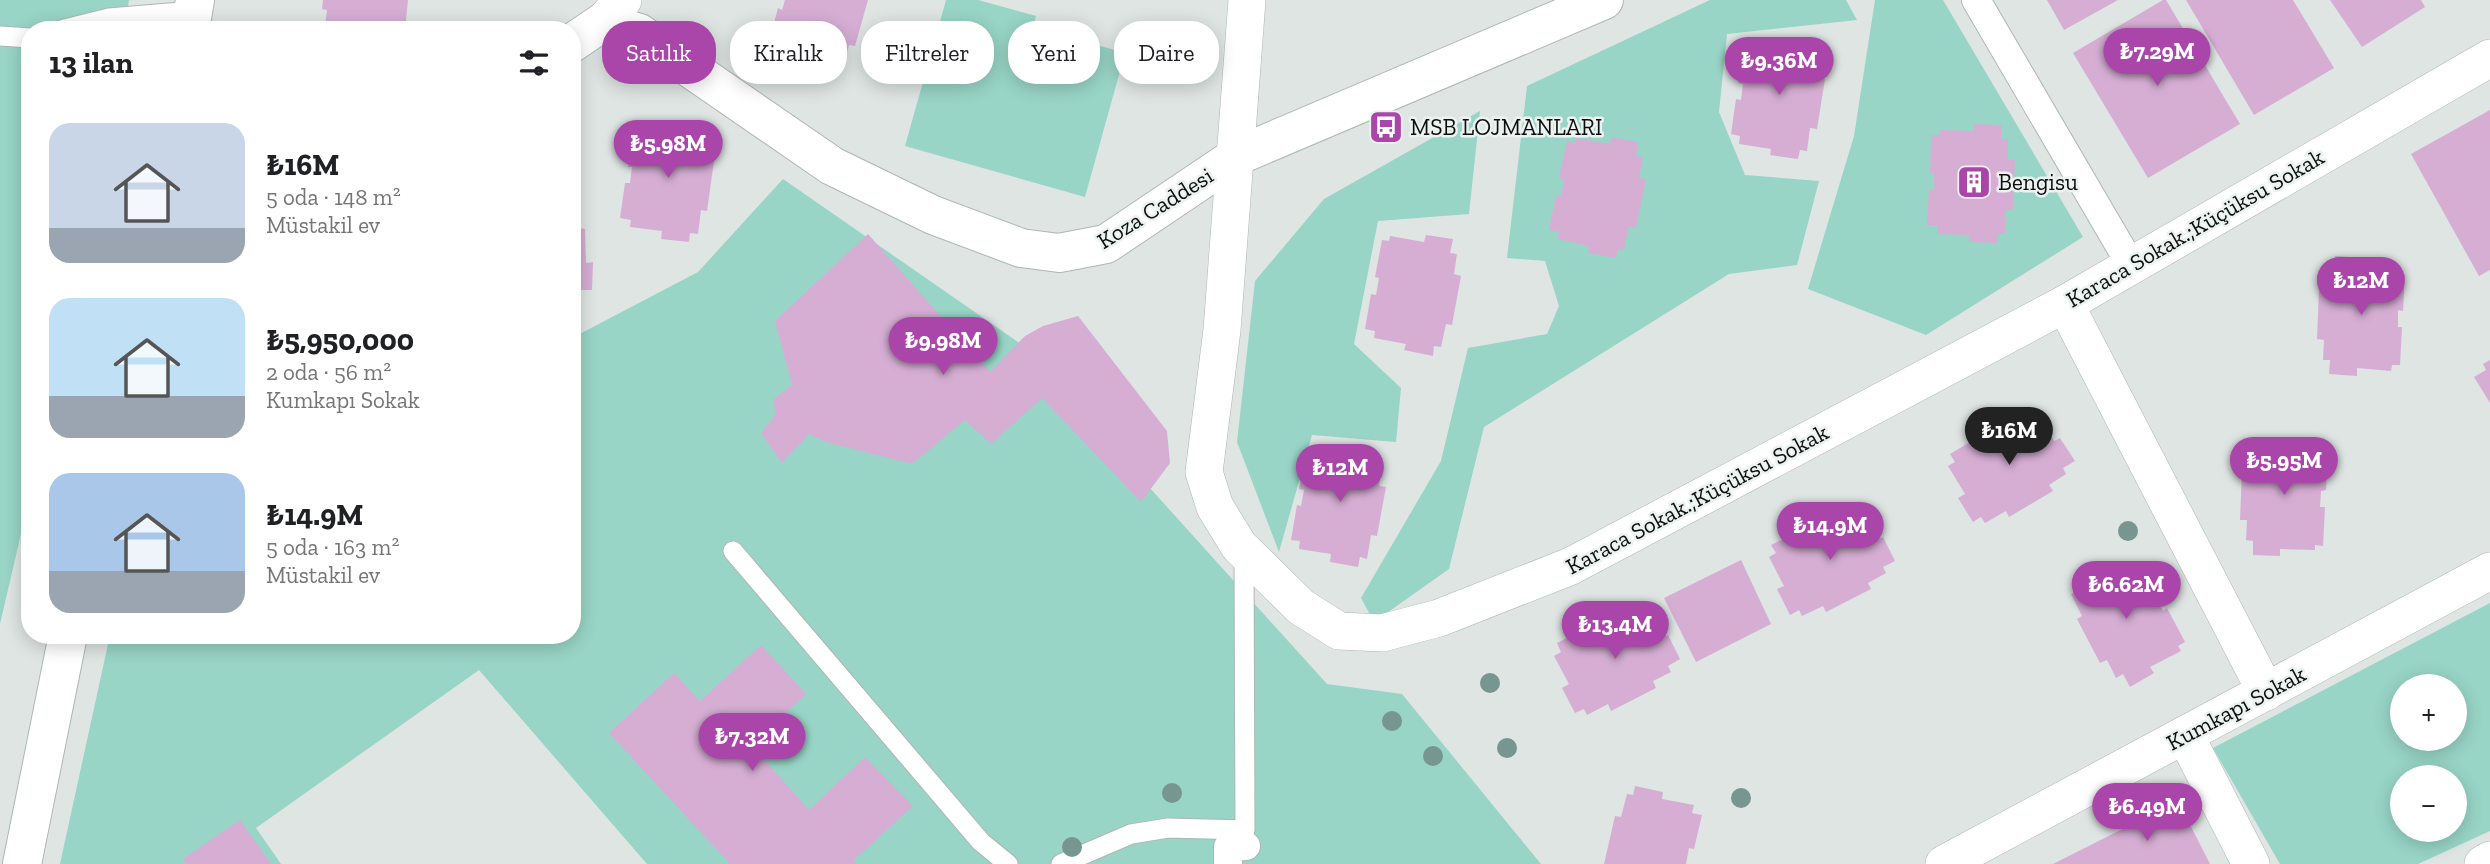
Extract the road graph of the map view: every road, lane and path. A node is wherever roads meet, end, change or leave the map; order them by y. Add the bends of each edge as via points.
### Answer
1 (1247, 0) edge
2 (1604, 0) edge
3 (1976, 0) edge
4 (193, 14) edge
5 (97, 21) edge
6 (599, 22) edge
7 (0, 36) edge
8 (21, 39) edge
9 (2490, 58) edge
10 (1237, 156) junction
11 (2131, 265) junction
12 (2065, 304) junction
13 (733, 551) dead end
14 (1244, 551) junction
15 (2490, 571) edge
16 (66, 644) edge
17 (2266, 692) junction
18 (2185, 735) junction
19 (1241, 851) edge
20 (2490, 860) edge
21 (22, 864) edge
22 (1008, 864) edge
23 (1060, 864) edge
24 (1944, 864) edge
25 (2251, 864) edge
26 (2483, 864) edge

1 - 10 street, Karaca Sokak.;Küçüksu Sokak
2 - 10 street, Koza Caddesi
3 - 11 street
4 - 5 lane
6 - 10 street, Koza Caddesi via 652,39 832,166 933,215 1021,248 1059,253 1106,244
7 - 8 lane
9 - 11 street, Karaca Sokak.;Küçüksu Sokak
10 - 14 street, Karaca Sokak.;Küçüksu Sokak via 1204,472 1215,507
11 - 12 street, Karaca Sokak.;Küçüksu Sokak
12 - 14 street, Karaca Sokak.;Küçüksu Sokak via 1571,566 1438,618 1382,633 1339,631 1301,607
12 - 17 street
13 - 22 lane via 981,842
14 - 19 lane
15 - 17 street, Kumkapı Sokak
16 - 21 street
17 - 18 street, Kumkapı Sokak
18 - 24 street, Kumkapı Sokak
18 - 25 street
19 - 23 lane via 1168,828 1131,834
20 - 26 street

